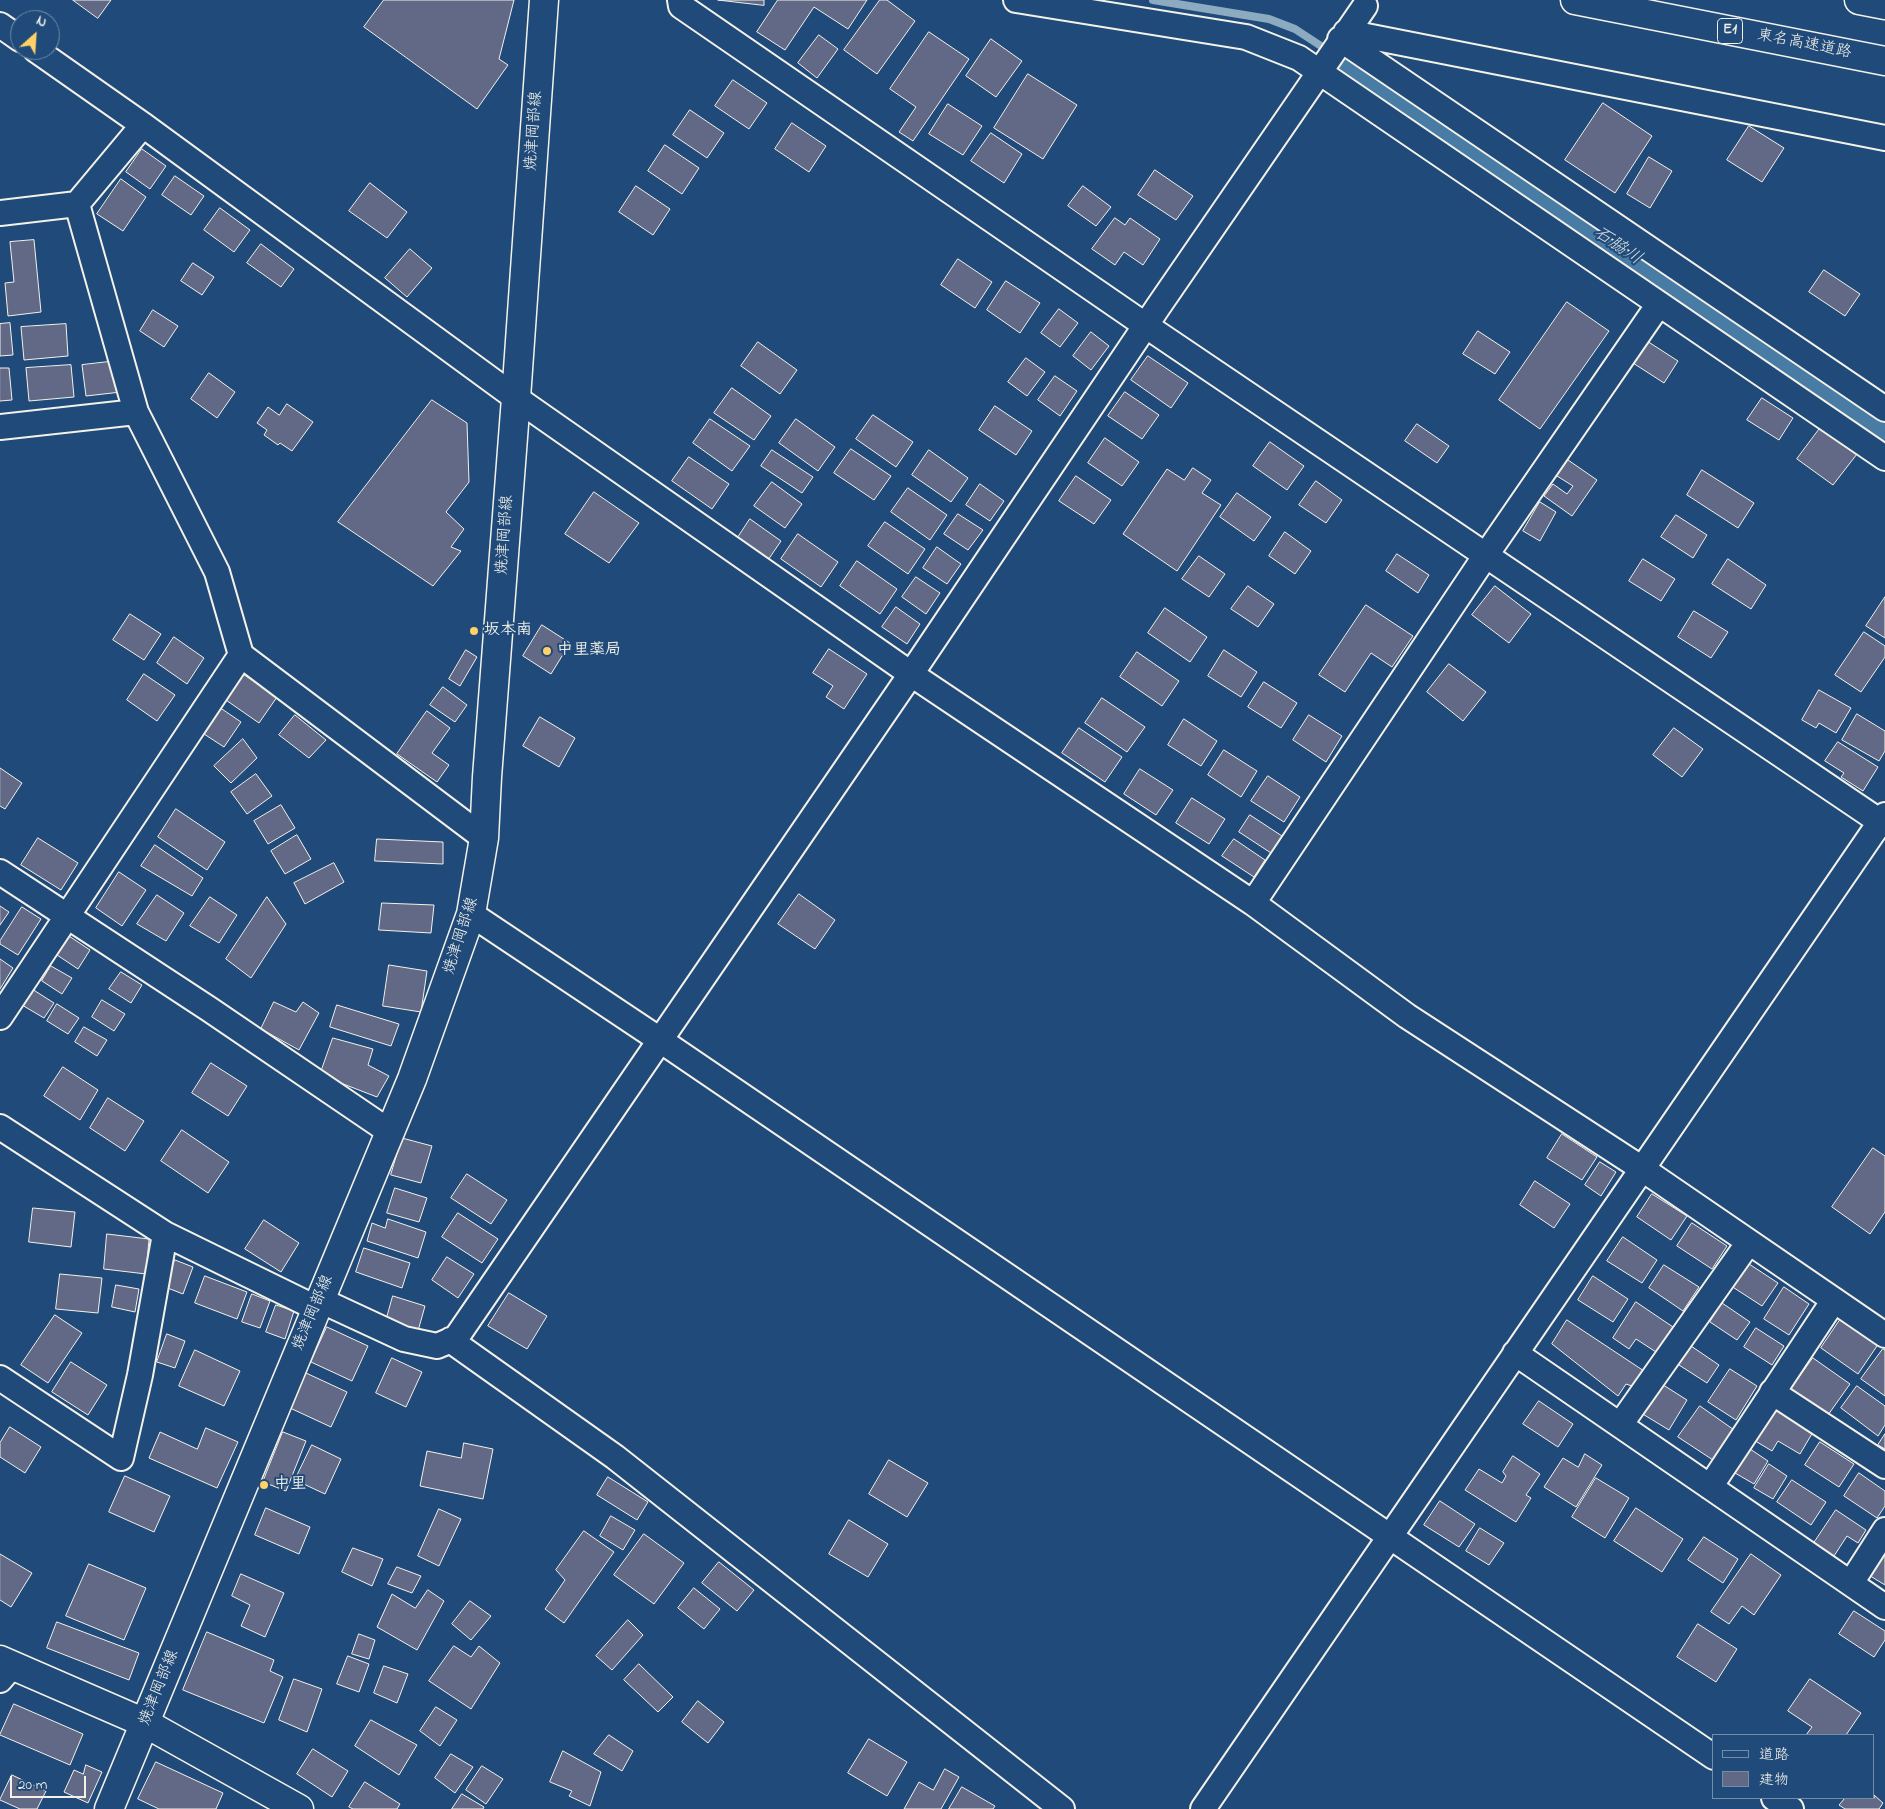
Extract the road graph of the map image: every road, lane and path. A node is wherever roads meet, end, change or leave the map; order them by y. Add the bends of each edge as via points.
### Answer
1 (544, 0) edge
2 (680, 0) edge
3 (1016, 0) edge
4 (1575, 0) edge
5 (1859, 0) edge
6 (1365, 6) dead end
7 (1885, 6) edge
8 (1343, 36) junction
9 (50, 60) edge
10 (1885, 61) edge
11 (1320, 70) junction
12 (143, 125) junction
13 (1885, 138) edge
14 (77, 204) junction
15 (0, 213) edge
16 (1659, 304) junction
17 (1145, 325) junction
18 (516, 398) junction
19 (1885, 409) edge
20 (136, 412) junction
21 (0, 427) edge
22 (1885, 458) edge
23 (1486, 555) junction
24 (241, 654) junction
25 (911, 674) junction
26 (1883, 820) edge
27 (484, 838) junction
28 (0, 872) edge
29 (1253, 903) junction
30 (472, 914) junction
31 (67, 916) junction
32 (0, 1017) edge
33 (660, 1040) junction
34 (0, 1127) edge
35 (390, 1132) junction
36 (1641, 1168) junction
37 (165, 1234) junction
38 (1749, 1242) junction
39 (1834, 1300) junction
40 (318, 1304) junction
41 (1885, 1335) edge
42 (450, 1340) junction
43 (1515, 1353) junction
44 (0, 1378) edge
45 (1772, 1392) junction
46 (1620, 1425) junction
47 (1885, 1466) edge
48 (1710, 1486) junction
49 (1885, 1530) edge
50 (1390, 1536) junction
51 (1851, 1583) junction
52 (1885, 1607) edge
53 (4, 1669) edge
54 (145, 1723) junction
55 (1712, 1756) edge
56 (1775, 1799) edge
57 (109, 1809) edge
58 (298, 1809) edge
59 (1062, 1809) edge
60 (1203, 1809) edge
61 (1790, 1809) edge

1 - 18 main road, 焼津岡部線
2 - 17 street via 681,6
3 - 11 street via 1246,37
4 - 10 main road, 東名高速道路 / E1
5 - 7 main road
6 - 8 street
8 - 11 street
8 - 13 street
8 - 19 street
9 - 12 street
11 - 16 street
11 - 17 street
12 - 14 street
12 - 18 street
14 - 15 street
14 - 20 street
16 - 22 street
16 - 23 street
17 - 23 street
17 - 25 street
18 - 25 street
18 - 27 main road, 焼津岡部線
20 - 21 street
20 - 24 street via 217,572
23 - 26 street
23 - 29 street
24 - 27 street
24 - 31 street
25 - 29 street
25 - 33 street
26 - 36 street
27 - 30 main road, 焼津岡部線
28 - 31 street
29 - 36 street via 1407,1016
30 - 33 street
30 - 35 main road, 焼津岡部線
31 - 32 street
31 - 35 street
33 - 42 street via 456,1338
33 - 50 street
34 - 37 street
35 - 40 main road, 焼津岡部線
36 - 38 street
36 - 43 street
37 - 40 street
37 - 44 street via 140,1375 121,1458
38 - 39 street
38 - 46 street
39 - 41 street
39 - 45 street
40 - 42 street via 404,1340 436,1346
40 - 54 main road, 焼津岡部線
42 - 59 street via 615,1457
43 - 46 street
43 - 50 street
45 - 47 street
45 - 48 street
46 - 48 street
48 - 51 street
49 - 51 street
50 - 55 street
50 - 60 street
51 - 52 street
53 - 54 main road
54 - 57 main road, 焼津岡部線
54 - 58 main road
56 - 61 street

